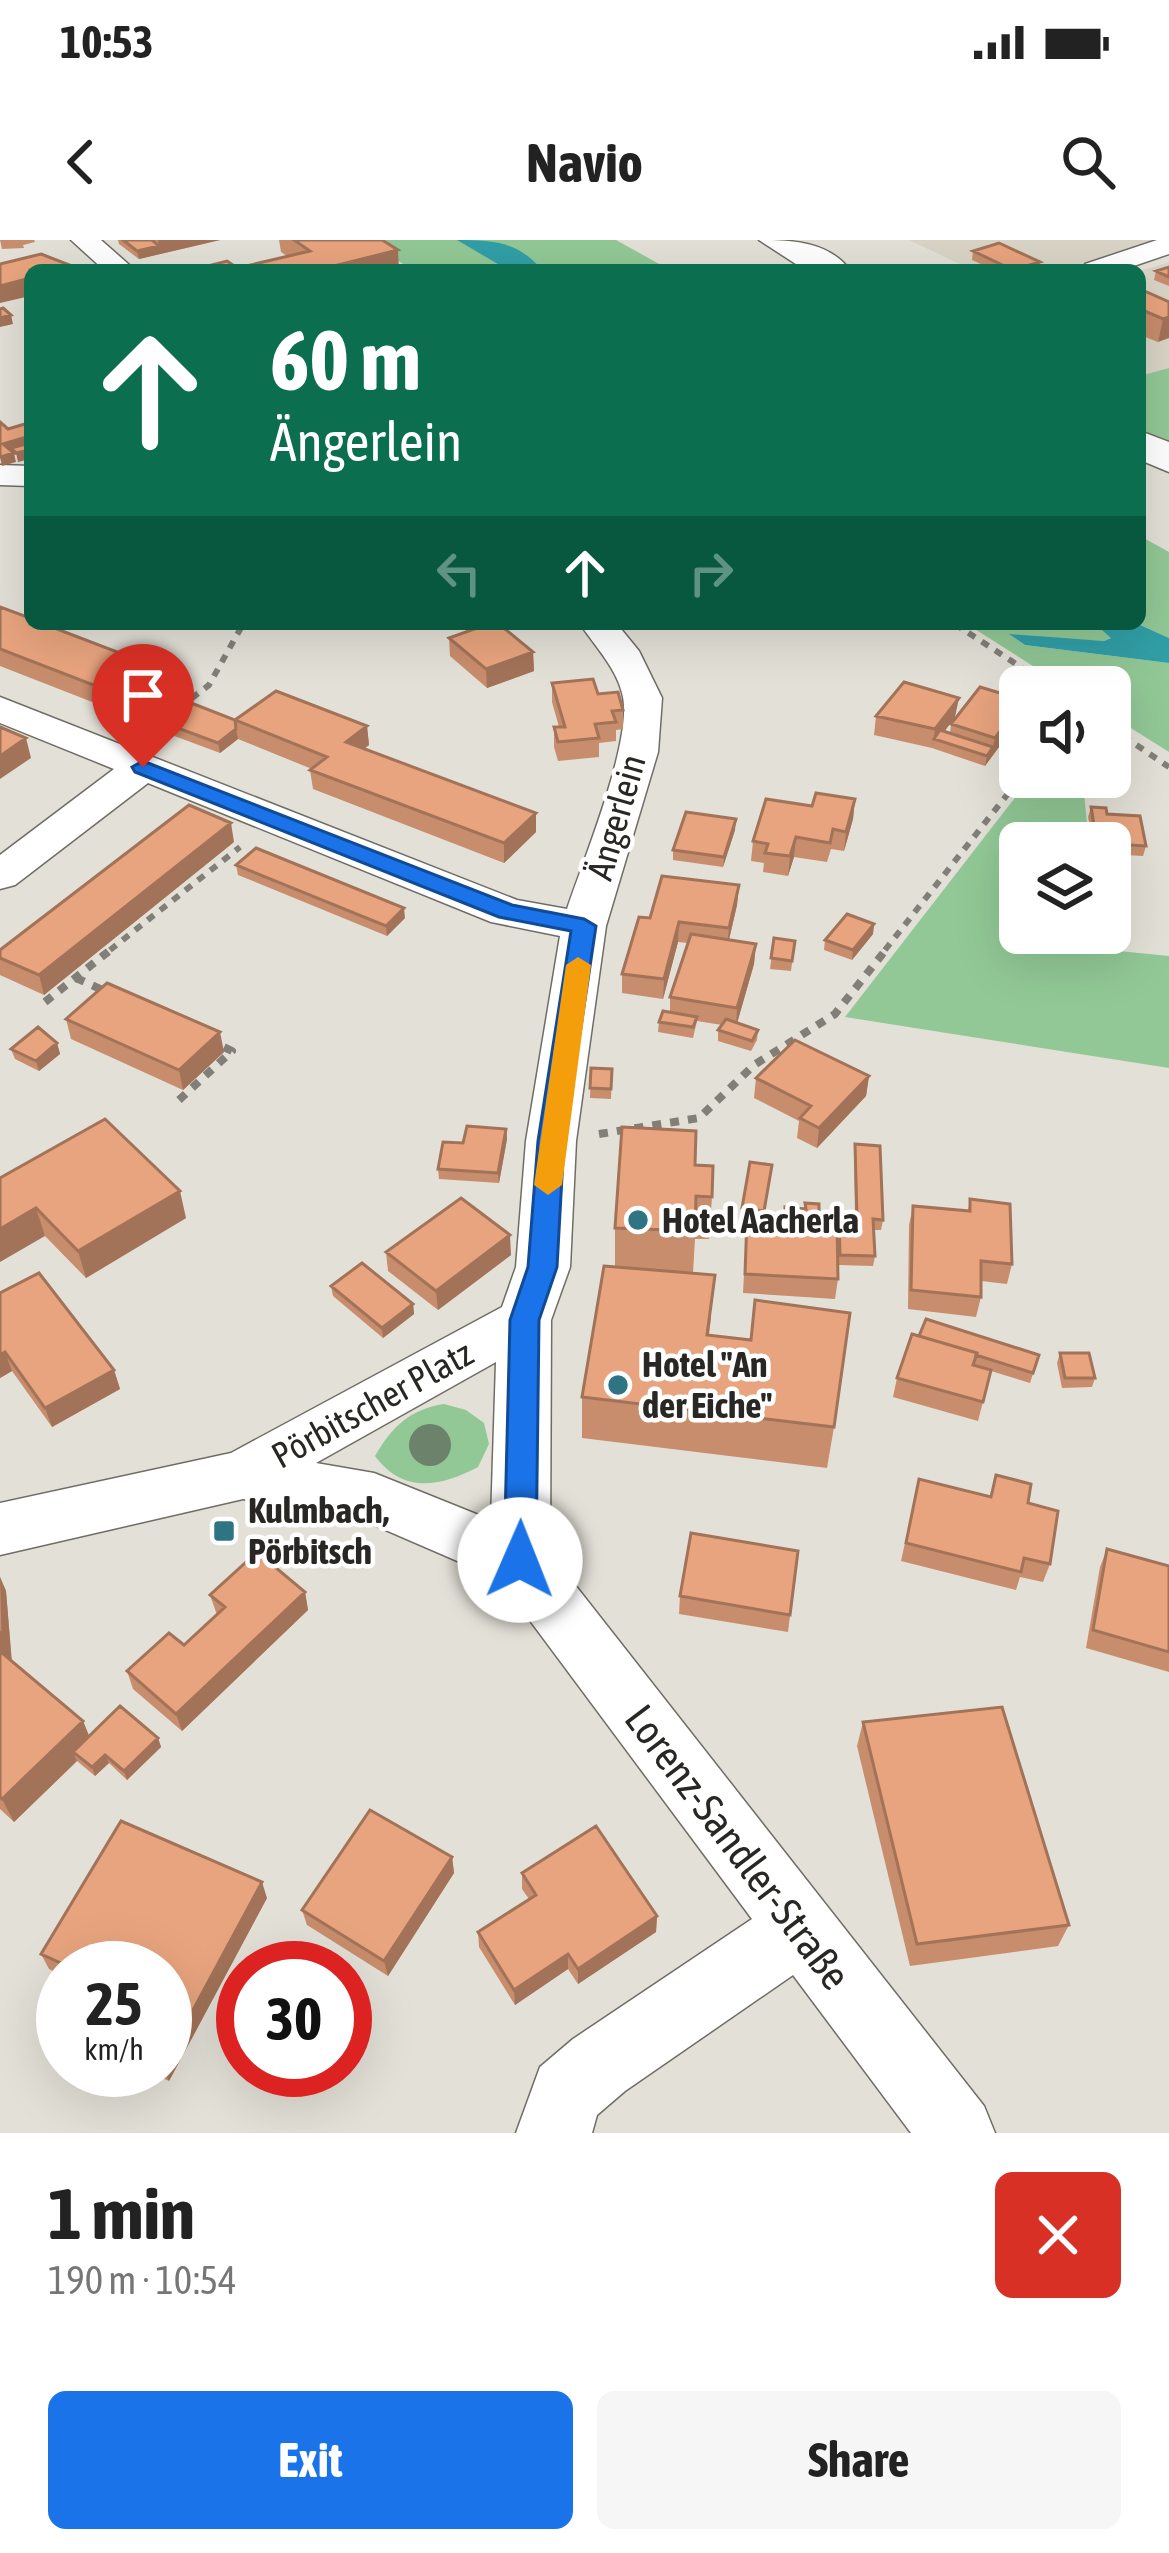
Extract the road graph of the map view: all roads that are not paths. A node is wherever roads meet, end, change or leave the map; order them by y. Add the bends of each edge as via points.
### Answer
1 (84, 240) edge
2 (776, 240) edge
3 (1169, 245) edge
4 (114, 264) edge
5 (821, 264) edge
6 (1113, 264) edge
7 (603, 630) edge
8 (0, 709) edge
9 (130, 762) junction
10 (0, 876) edge
11 (584, 926) junction
12 (550, 1152) joint
13 (524, 1320) junction
14 (243, 1475) junction
15 (0, 1529) edge
16 (520, 1560) junction
17 (800, 1928) junction
18 (554, 2133) edge
19 (957, 2133) edge

1 - 4 street
2 - 5 highway
3 - 6 street
7 - 11 street, Ängerlein via 643,698 638,752
8 - 9 street
9 - 10 street
9 - 11 street via 507,912
11 - 12 street, Ängerlein
12 - 13 street, Pörbitscher Platz via 543,1267
13 - 14 street, Pörbitscher Platz
13 - 16 street, Pörbitscher Platz
14 - 15 street
14 - 16 street, Pörbitscher Platz via 374,1498
16 - 17 street, Lorenz-Sandler-Straße
17 - 18 street via 599,2065 566,2093
17 - 19 street, Lorenz-Sandler-Straße

